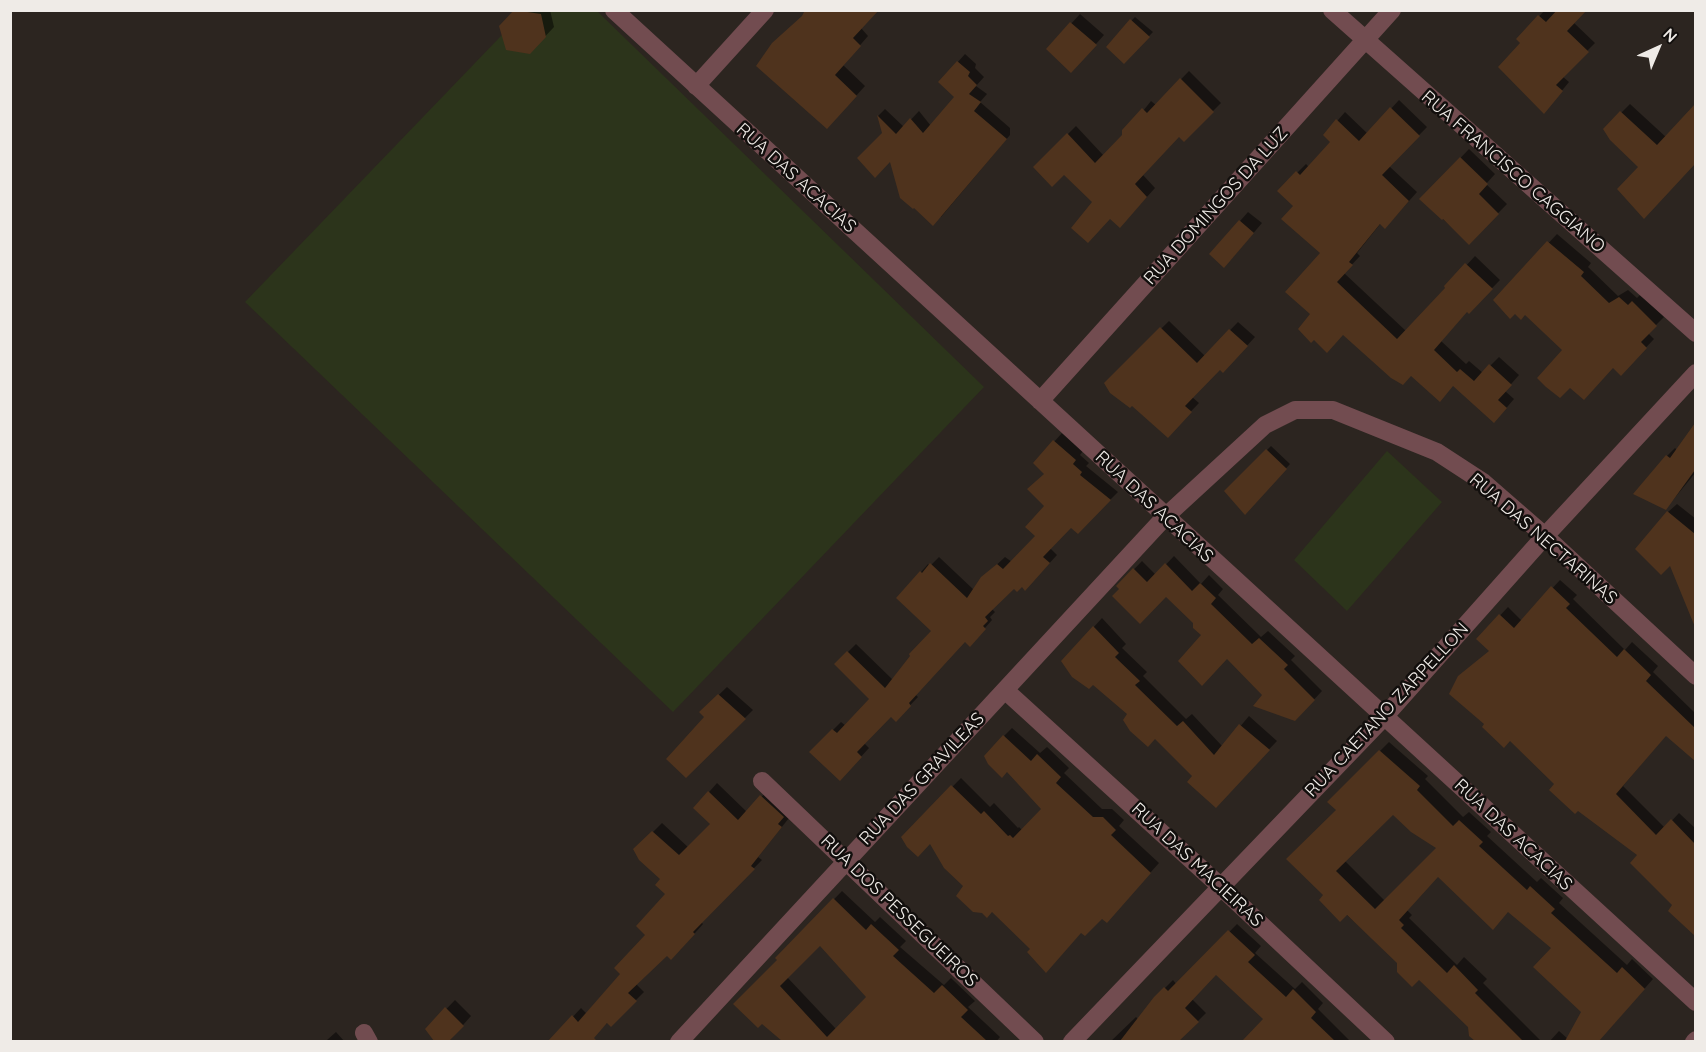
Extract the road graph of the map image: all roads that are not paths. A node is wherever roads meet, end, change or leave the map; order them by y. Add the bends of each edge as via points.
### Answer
1 (614, 10) edge
2 (765, 10) edge
3 (1332, 10) edge
4 (1392, 10) edge
5 (1364, 41) junction
6 (696, 86) junction
7 (1695, 333) edge
8 (1695, 373) edge
9 (1040, 401) junction
10 (1164, 517) junction
11 (1545, 536) junction
12 (1695, 676) edge
13 (1006, 691) junction
14 (1384, 717) junction
15 (762, 781) dead end
16 (846, 860) junction
17 (1220, 886) junction
18 (1695, 1002) edge
19 (683, 1040) edge
20 (1035, 1041) edge
21 (1071, 1041) edge
22 (1386, 1041) edge

1 - 6 street, RUA DAS ACACIAS
2 - 6 street
3 - 5 street, RUA FRANCISCO CAGGIANO
4 - 5 street, RUA DOMINGOS DA LUZ
5 - 7 street, RUA FRANCISCO CAGGIANO
5 - 9 street, RUA DOMINGOS DA LUZ
6 - 9 street, RUA DAS ACACIAS
8 - 11 street, RUA CAETANO ZARPELLON
9 - 10 street, RUA DAS ACACIAS
10 - 11 street, RUA DAS NECTARINAS via 1265,425 1295,410 1334,410 1437,452 1484,482
10 - 13 street, RUA DAS GRAVILEAS
10 - 14 street, RUA DAS ACACIAS
11 - 12 street, RUA DAS NECTARINAS
11 - 14 street, RUA CAETANO ZARPELLON
13 - 16 street, RUA DAS GRAVILEAS
13 - 17 street, RUA DAS MACIEIRAS
14 - 17 street, RUA CAETANO ZARPELLON
14 - 18 street, RUA DAS ACACIAS
15 - 16 street, RUA DOS PESSEGUEIROS
16 - 19 street, RUA DAS GRAVILEAS
16 - 20 street, RUA DOS PESSEGUEIROS
17 - 21 street, RUA CAETANO ZARPELLON
17 - 22 street, RUA DAS MACIEIRAS

